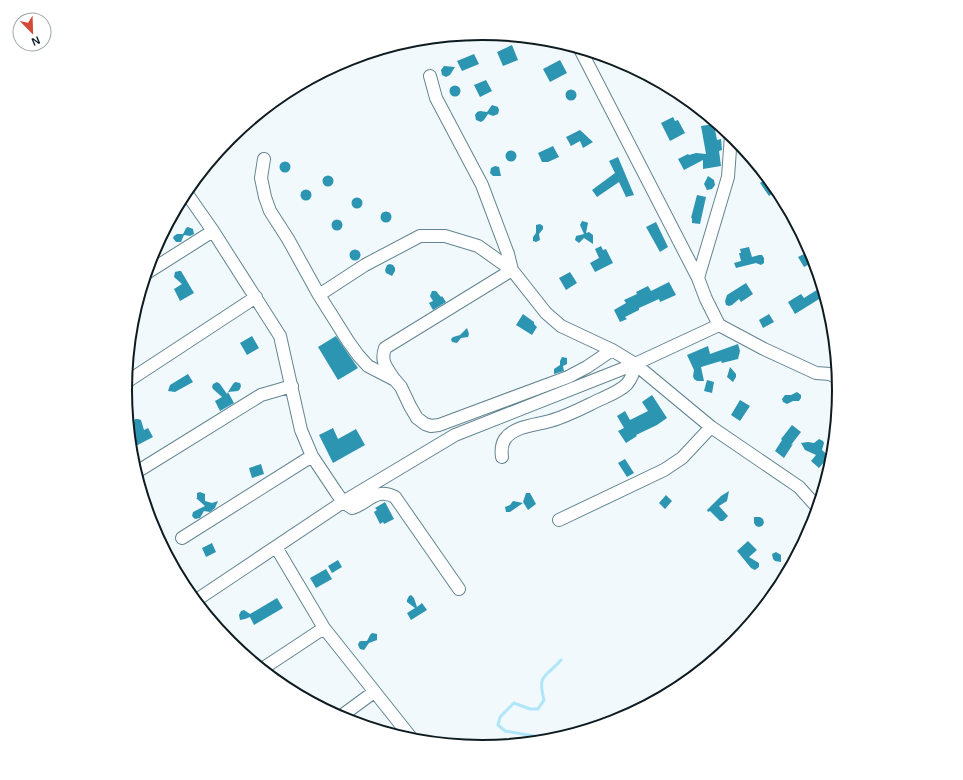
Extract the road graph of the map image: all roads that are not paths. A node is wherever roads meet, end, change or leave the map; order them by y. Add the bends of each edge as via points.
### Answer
1 (583, 56) edge
2 (430, 76) dead end
3 (730, 144) edge
4 (264, 159) dead end
5 (189, 197) edge
6 (213, 230) junction
7 (153, 269) edge
8 (512, 270) junction
9 (698, 278) junction
10 (318, 295) junction
11 (256, 297) junction
12 (719, 325) junction
13 (612, 350) junction
14 (635, 364) junction
15 (831, 375) edge
16 (132, 378) edge
17 (395, 380) junction
18 (292, 386) junction
19 (711, 427) junction
20 (312, 456) junction
21 (502, 457) dead end
22 (141, 470) edge
23 (343, 502) junction
24 (813, 503) edge
25 (559, 520) dead end
26 (182, 538) dead end
27 (276, 547) junction
28 (458, 589) dead end
29 (201, 599) edge
30 (324, 628) junction
31 (266, 666) edge
32 (374, 692) junction
33 (346, 712) edge
34 (406, 731) edge

1 - 9 street
2 - 8 street via 436,98 482,185
3 - 9 street via 728,177
4 - 10 street via 260,178 267,204
5 - 6 street
6 - 7 street
6 - 11 street
8 - 10 street via 478,246 445,236 420,236 365,265
8 - 13 street via 546,313 561,326
8 - 17 street via 385,348 382,356 384,364
9 - 12 street
10 - 17 street via 358,355 368,366
11 - 16 street
11 - 18 street via 280,336
12 - 14 street
12 - 15 street via 816,373
13 - 14 street
13 - 17 street via 568,377 439,425 431,426 417,418
14 - 19 street
14 - 21 street via 633,375 627,384 616,392 573,413 510,434 501,448
14 - 23 street via 455,435
18 - 20 street via 301,430
18 - 22 street via 261,395
19 - 24 street via 799,487
19 - 25 street via 682,458 664,470
20 - 23 street
20 - 26 street
23 - 27 street
23 - 28 street via 352,508 380,494 387,493 395,497
27 - 29 street
27 - 30 street
30 - 31 street
30 - 32 street
32 - 33 street
32 - 34 street

